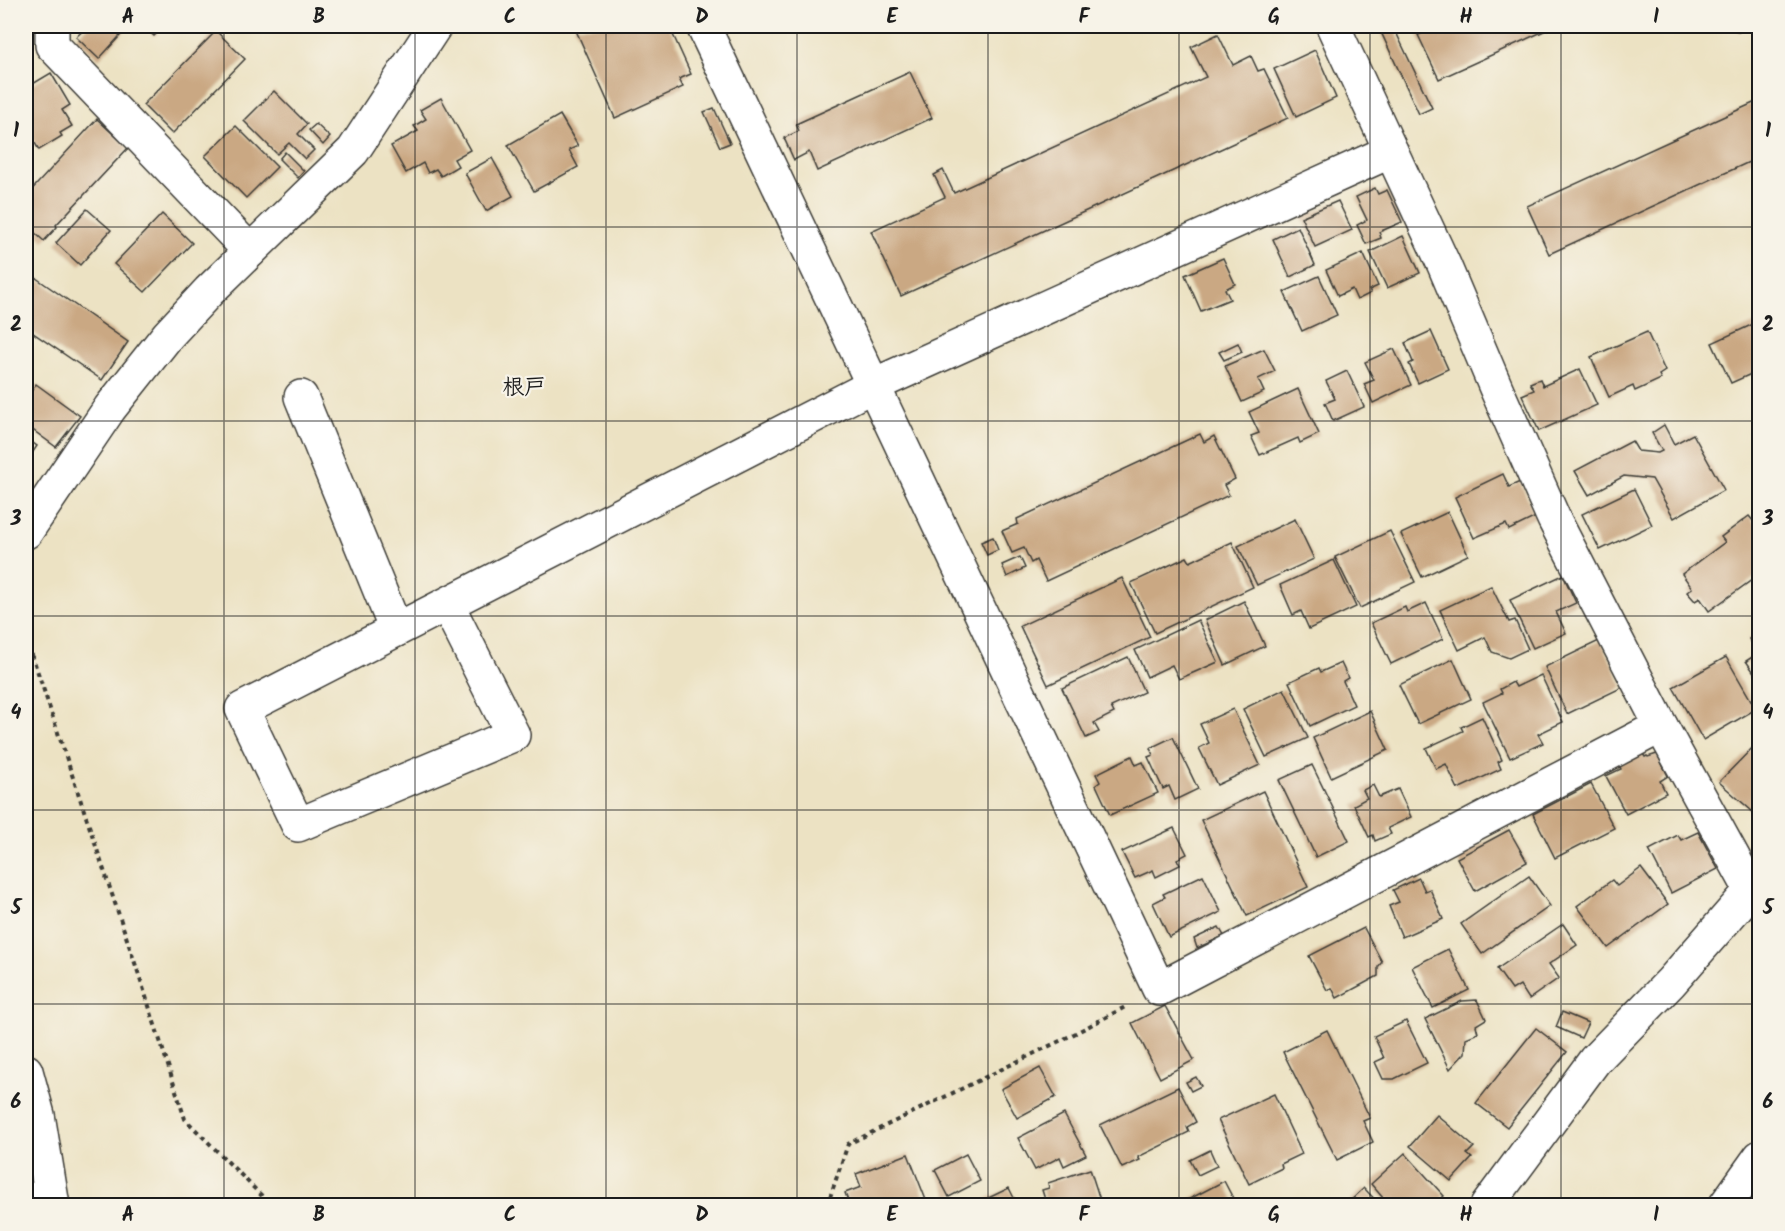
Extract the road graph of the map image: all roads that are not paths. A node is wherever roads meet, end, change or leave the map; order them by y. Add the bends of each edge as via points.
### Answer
1 (52, 26) edge
2 (435, 26) edge
3 (703, 26) edge
4 (1332, 26) edge
5 (1391, 151) junction
6 (250, 250) junction
7 (874, 385) junction
8 (301, 398) dead end
9 (26, 532) edge
10 (447, 604) junction
11 (396, 630) junction
12 (1660, 726) junction
13 (1756, 885) edge
14 (26, 1071) edge
15 (1760, 1157) edge
16 (26, 1198) edge
17 (28, 1206) edge
18 (53, 1206) edge
19 (1487, 1206) edge
20 (1725, 1206) edge

1 - 6 street via 52,45
2 - 6 street via 353,151
3 - 7 street
4 - 5 street
5 - 7 street
5 - 12 street via 1554,519
6 - 9 street via 139,371
7 - 10 street
7 - 12 street via 1159,989
8 - 11 street
10 - 11 street
10 - 11 street via 513,735 298,825 242,709
12 - 13 street
13 - 19 street via 1671,982 1595,1060
14 - 18 street via 38,1115
15 - 20 street
16 - 17 street

